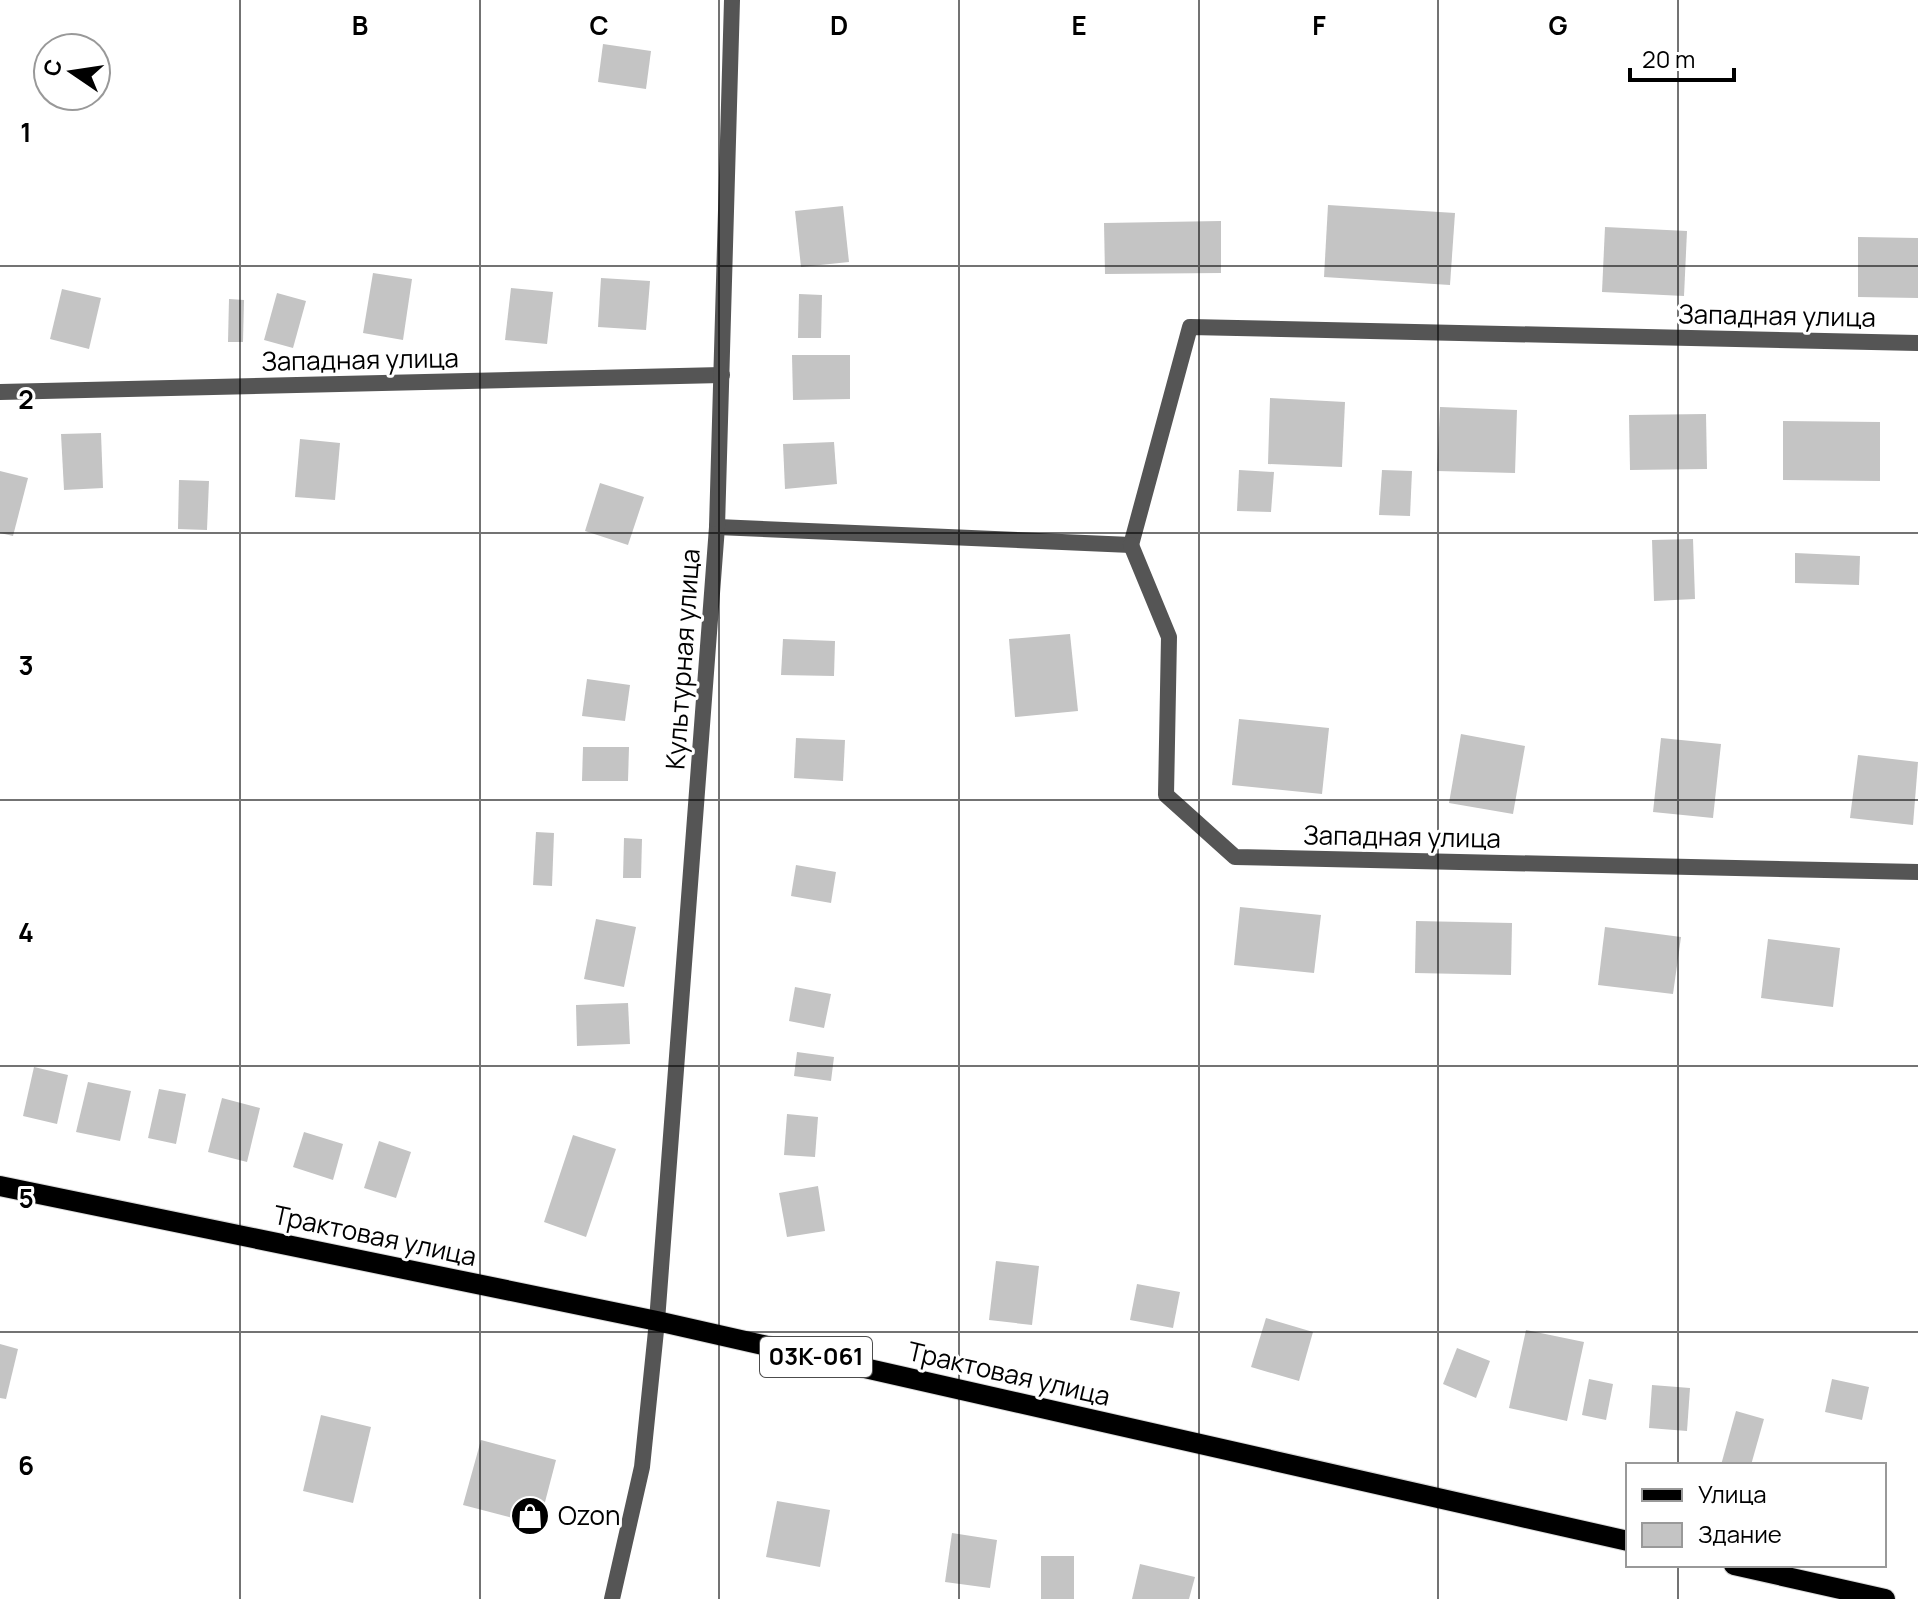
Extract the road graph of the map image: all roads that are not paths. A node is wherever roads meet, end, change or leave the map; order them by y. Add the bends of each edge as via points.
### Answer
1 (732, 0) edge
2 (1918, 343) edge
3 (722, 375) junction
4 (0, 392) edge
5 (717, 527) junction
6 (1131, 545) junction
7 (1918, 872) edge
8 (0, 1186) edge
9 (657, 1321) junction
10 (1626, 1541) edge
11 (1743, 1567) edge
12 (612, 1599) edge
13 (1885, 1599) edge

1 - 3 street, Культурная улица
2 - 6 street, Западная улица via 1190,327
3 - 4 street, Западная улица
3 - 5 street, Культурная улица
5 - 6 street
5 - 9 street, Культурная улица
6 - 7 street, Западная улица via 1169,637 1166,795 1235,857
8 - 9 main road, Трактовая улица / 03К-061
9 - 10 main road, Трактовая улица / 03К-061
9 - 12 street, Культурная улица via 642,1467
11 - 13 main road

